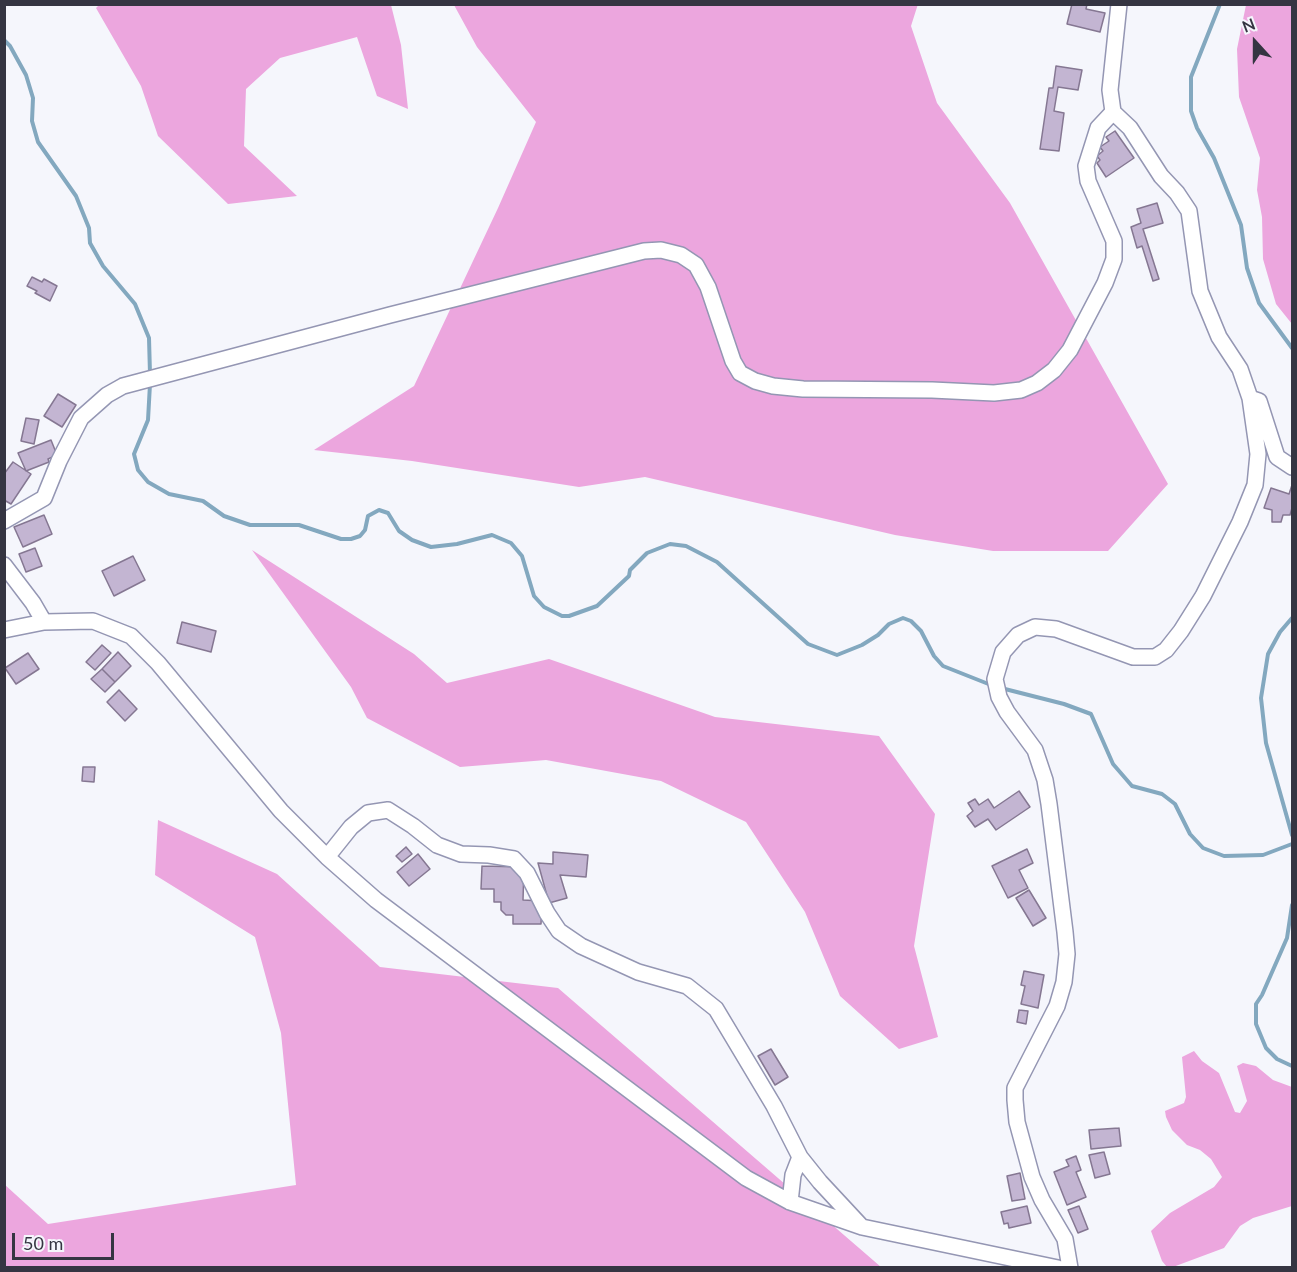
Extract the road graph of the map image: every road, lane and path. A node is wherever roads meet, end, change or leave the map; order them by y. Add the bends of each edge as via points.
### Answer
1 (1119, 4) edge
2 (1113, 112) junction
3 (1250, 398) junction
4 (1293, 467) edge
5 (4, 521) edge
6 (4, 565) edge
7 (44, 622) junction
8 (4, 630) edge
9 (327, 857) junction
10 (800, 1157) junction
11 (790, 1202) junction
12 (862, 1227) junction
13 (1058, 1268) edge
14 (1070, 1268) edge

1 - 2 street via 1110,90
2 - 3 street via 1130,128 1189,211 1200,291 1219,337 1240,369
2 - 5 street via 1098,128 1086,166 1088,181 1114,241 1114,259 1070,350 1054,370 1022,390 994,393 803,389 755,381 740,373 733,361 708,287 696,265 681,255 644,251 123,386 81,418 44,498
3 - 4 street via 1259,401 1277,457
3 - 14 street via 1258,454 1255,485 1203,596 1166,650 1155,657 1133,657 1056,628 1035,627 1018,635 1003,652 995,679 999,698 1035,750 1050,804 1067,954 1064,982 1057,1006 1015,1088 1015,1100 1032,1177 1065,1239
6 - 7 street
7 - 8 street
7 - 9 street via 93,621 131,636 281,811
9 - 10 street via 368,813 388,810 436,845 461,854 514,859 527,873 559,931 581,946 638,972 687,986 716,1009
9 - 11 street via 376,900 684,1132 746,1178
10 - 11 street via 793,1174
10 - 12 street
11 - 12 street
12 - 13 street

